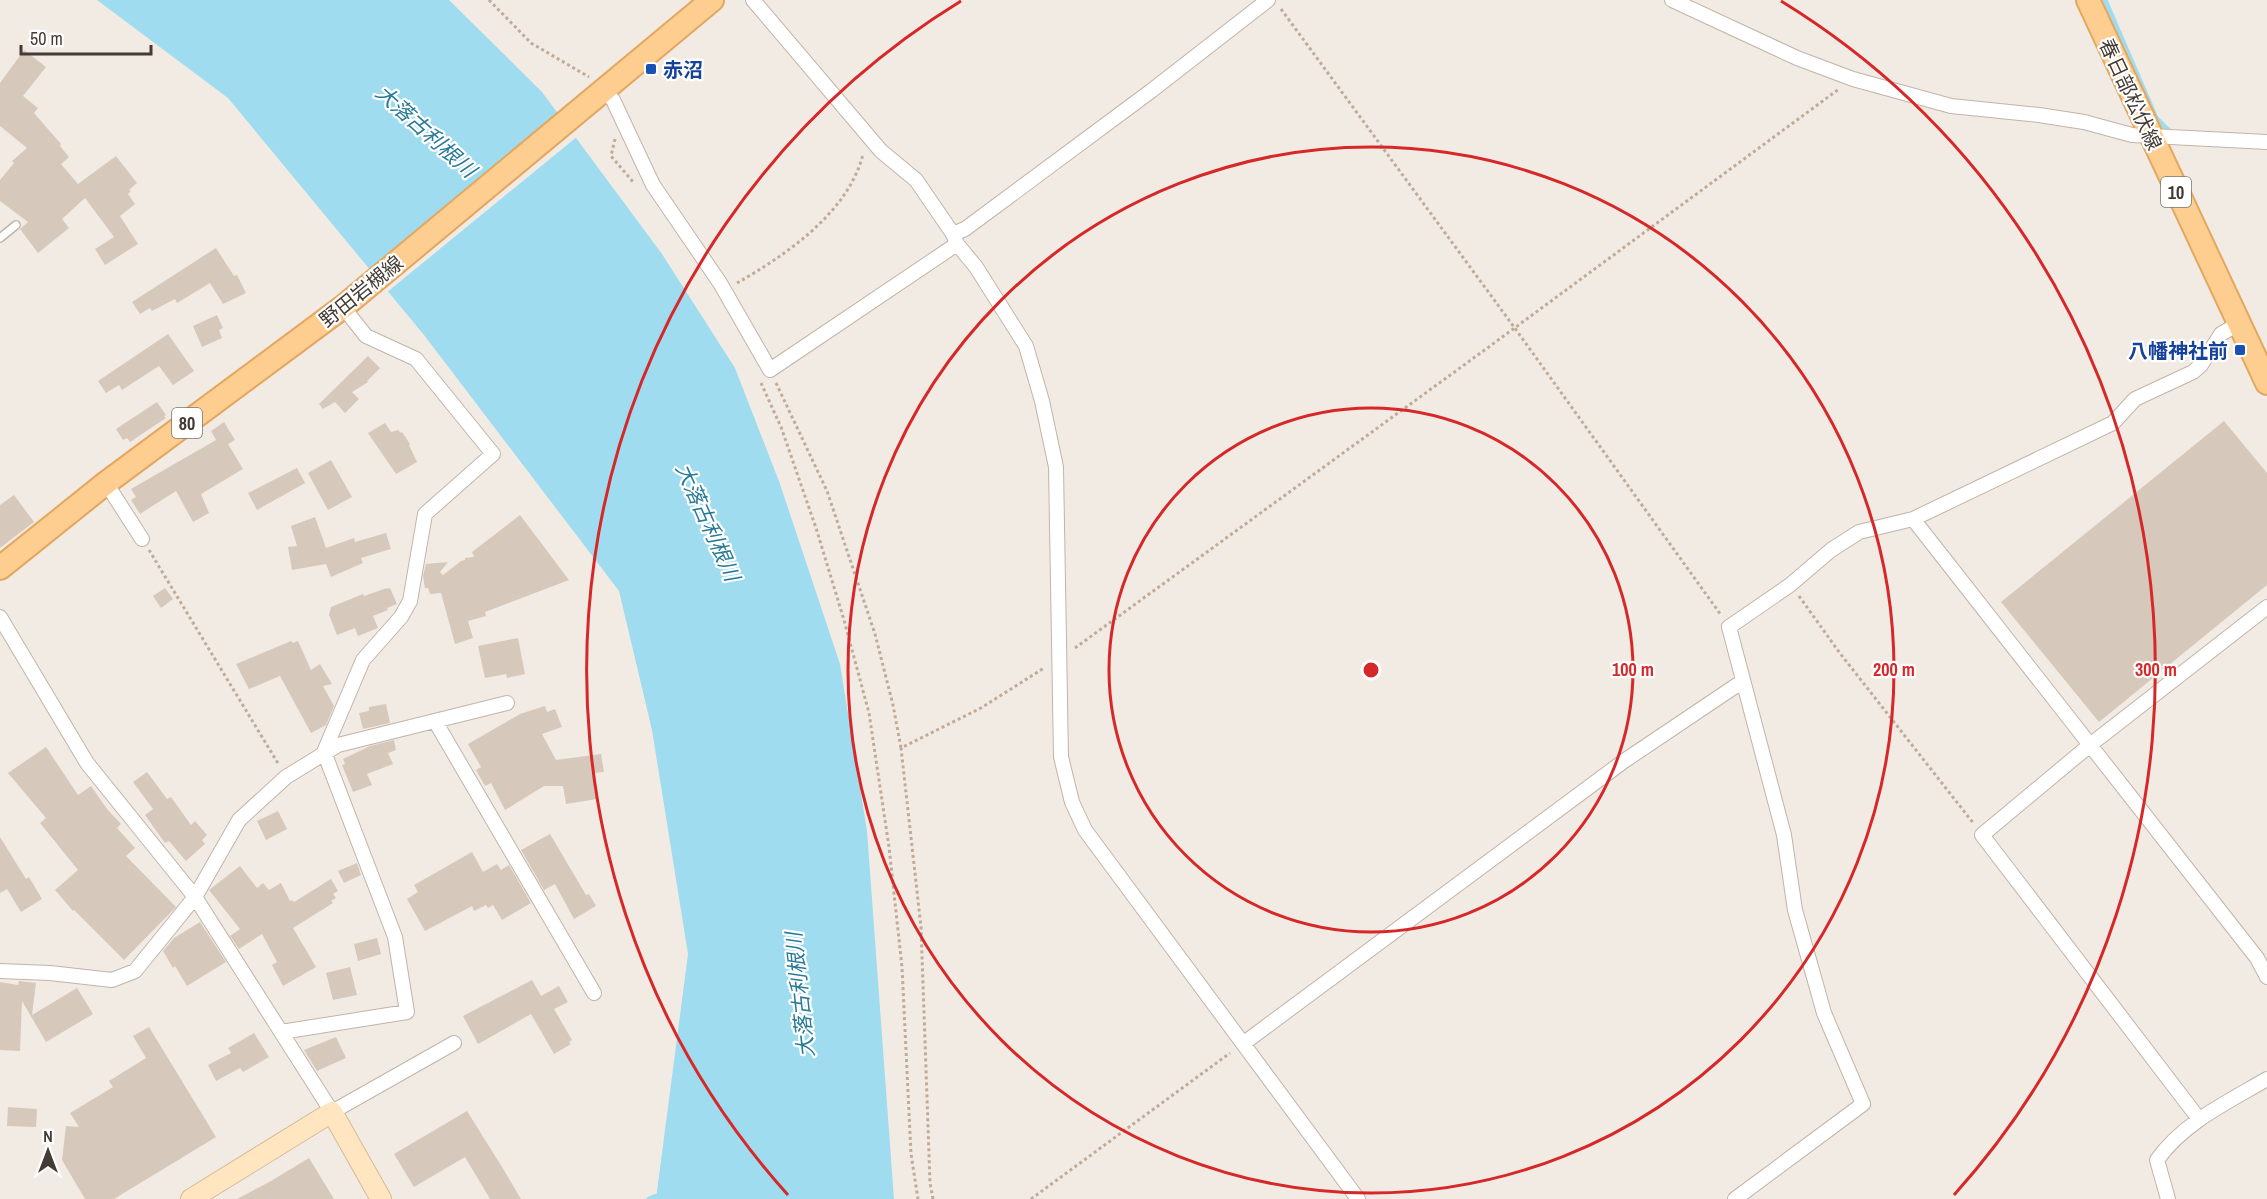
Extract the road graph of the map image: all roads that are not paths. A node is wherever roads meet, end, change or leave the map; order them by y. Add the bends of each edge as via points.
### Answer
1 (712, 0) edge
2 (753, 0) edge
3 (1268, 0) edge
4 (1672, 0) edge
5 (2088, 0) edge
6 (603, 90) junction
7 (2150, 136) junction
8 (2267, 142) edge
9 (16, 225) dead end
10 (0, 238) edge
11 (955, 239) junction
12 (343, 307) junction
13 (2238, 324) junction
14 (2267, 383) edge
15 (106, 483) junction
16 (1913, 519) junction
17 (142, 539) road end
18 (0, 568) edge
19 (2267, 607) edge
20 (0, 617) edge
21 (1743, 681) junction
22 (507, 703) dead end
23 (435, 721) junction
24 (2090, 745) junction
25 (324, 752) junction
26 (195, 897) junction
27 (0, 971) edge
28 (2267, 977) edge
29 (594, 993) dead end
30 (281, 1032) junction
31 (454, 1043) dead end
32 (1244, 1043) junction
33 (2267, 1079) edge
34 (332, 1112) junction
35 (2199, 1119) junction
36 (191, 1199) edge
37 (381, 1199) edge
38 (1358, 1199) edge
39 (1735, 1199) edge
40 (2168, 1199) edge

1 - 6 main road, 野田岩槻線 / 80
2 - 11 street via 881,150 915,180
3 - 11 street
4 - 7 street via 1797,58 1853,79 1951,106 2039,115
5 - 7 main road, 春日部松伏線 / 10
6 - 11 street via 613,100 653,185 724,290 764,373
6 - 12 main road, 野田岩槻線 / 80
7 - 8 street
7 - 13 main road, 春日部松伏線 / 10
9 - 10 lane
11 - 32 street via 1026,346 1056,467 1061,757 1072,802 1085,830
12 - 15 main road, 野田岩槻線 / 80
12 - 25 street via 366,336 416,359 493,454 425,514 410,601 402,617 363,660
13 - 14 main road, 春日部松伏線 / 10
13 - 16 street via 2221,334 2193,372 2135,399 2113,423
15 - 17 street
15 - 18 main road, 野田岩槻線 / 80
16 - 21 street via 1859,532 1729,627
16 - 24 street
19 - 24 street
20 - 26 street via 87,763
21 - 32 street via 1624,761
21 - 39 street via 1784,835 1796,909 1824,1013 1863,1104
22 - 23 street
23 - 25 street
23 - 29 street
24 - 28 street via 2257,958
24 - 35 street via 1983,835
25 - 26 street via 286,777 239,820
25 - 30 street via 395,936 407,1012
26 - 27 street via 135,971 112,980
26 - 30 street
30 - 34 street
31 - 34 street
32 - 38 street
33 - 35 street
34 - 36 street
34 - 37 street
35 - 40 street via 2168,1145 2157,1160

